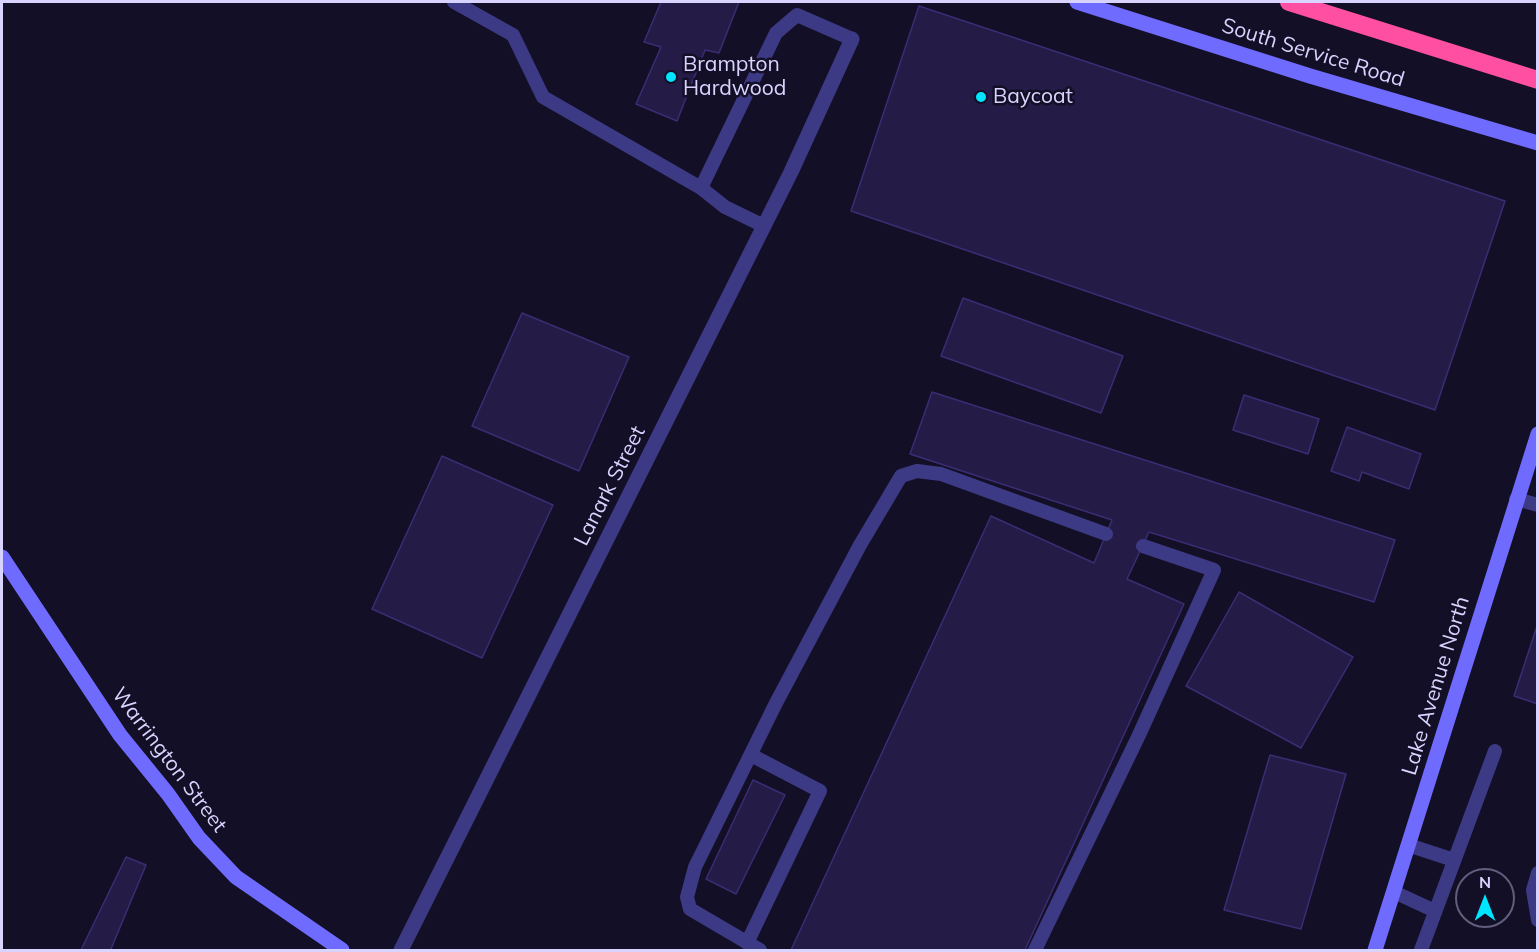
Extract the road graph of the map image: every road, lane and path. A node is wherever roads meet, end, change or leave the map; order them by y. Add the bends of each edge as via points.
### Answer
1 (454, 2) edge
2 (1077, 2) edge
3 (1289, 2) edge
4 (852, 39) joint
5 (1538, 80) edge
6 (1538, 143) edge
7 (701, 188) junction
8 (764, 226) junction
9 (1538, 434) edge
10 (1516, 499) junction
11 (1538, 505) edge
12 (1106, 534) dead end
13 (1143, 546) dead end
14 (3, 561) edge
15 (1495, 751) dead end
16 (751, 755) junction
17 (1408, 845) junction
18 (1454, 860) junction
19 (1538, 873) edge
20 (1394, 892) junction
21 (1435, 911) junction
22 (1538, 920) edge
23 (747, 943) junction
24 (1424, 950) edge
25 (342, 951) edge
26 (401, 951) edge
27 (760, 951) edge
28 (1035, 951) edge
29 (1375, 951) edge

1 - 7 lane via 513,35 543,97
2 - 6 street, South Service Road
3 - 5 highway
4 - 7 lane via 796,15 776,33
4 - 8 street, Lanark Street
7 - 8 lane via 725,207
8 - 26 street, Lanark Street
9 - 10 street, Lake Avenue North
10 - 11 lane
10 - 17 street, Lake Avenue North
12 - 16 lane via 941,474 917,471 901,477 860,545
13 - 28 lane via 1214,570
14 - 25 street, Warrington Street via 120,735 199,838 236,877
15 - 18 lane
16 - 23 lane via 695,867 687,897 690,909
16 - 23 lane via 820,791
17 - 18 lane
17 - 20 street, Lake Avenue North
18 - 21 lane
19 - 22 lane via 1533,890
20 - 21 lane
20 - 29 street, Lake Avenue North
21 - 24 lane
23 - 27 lane

